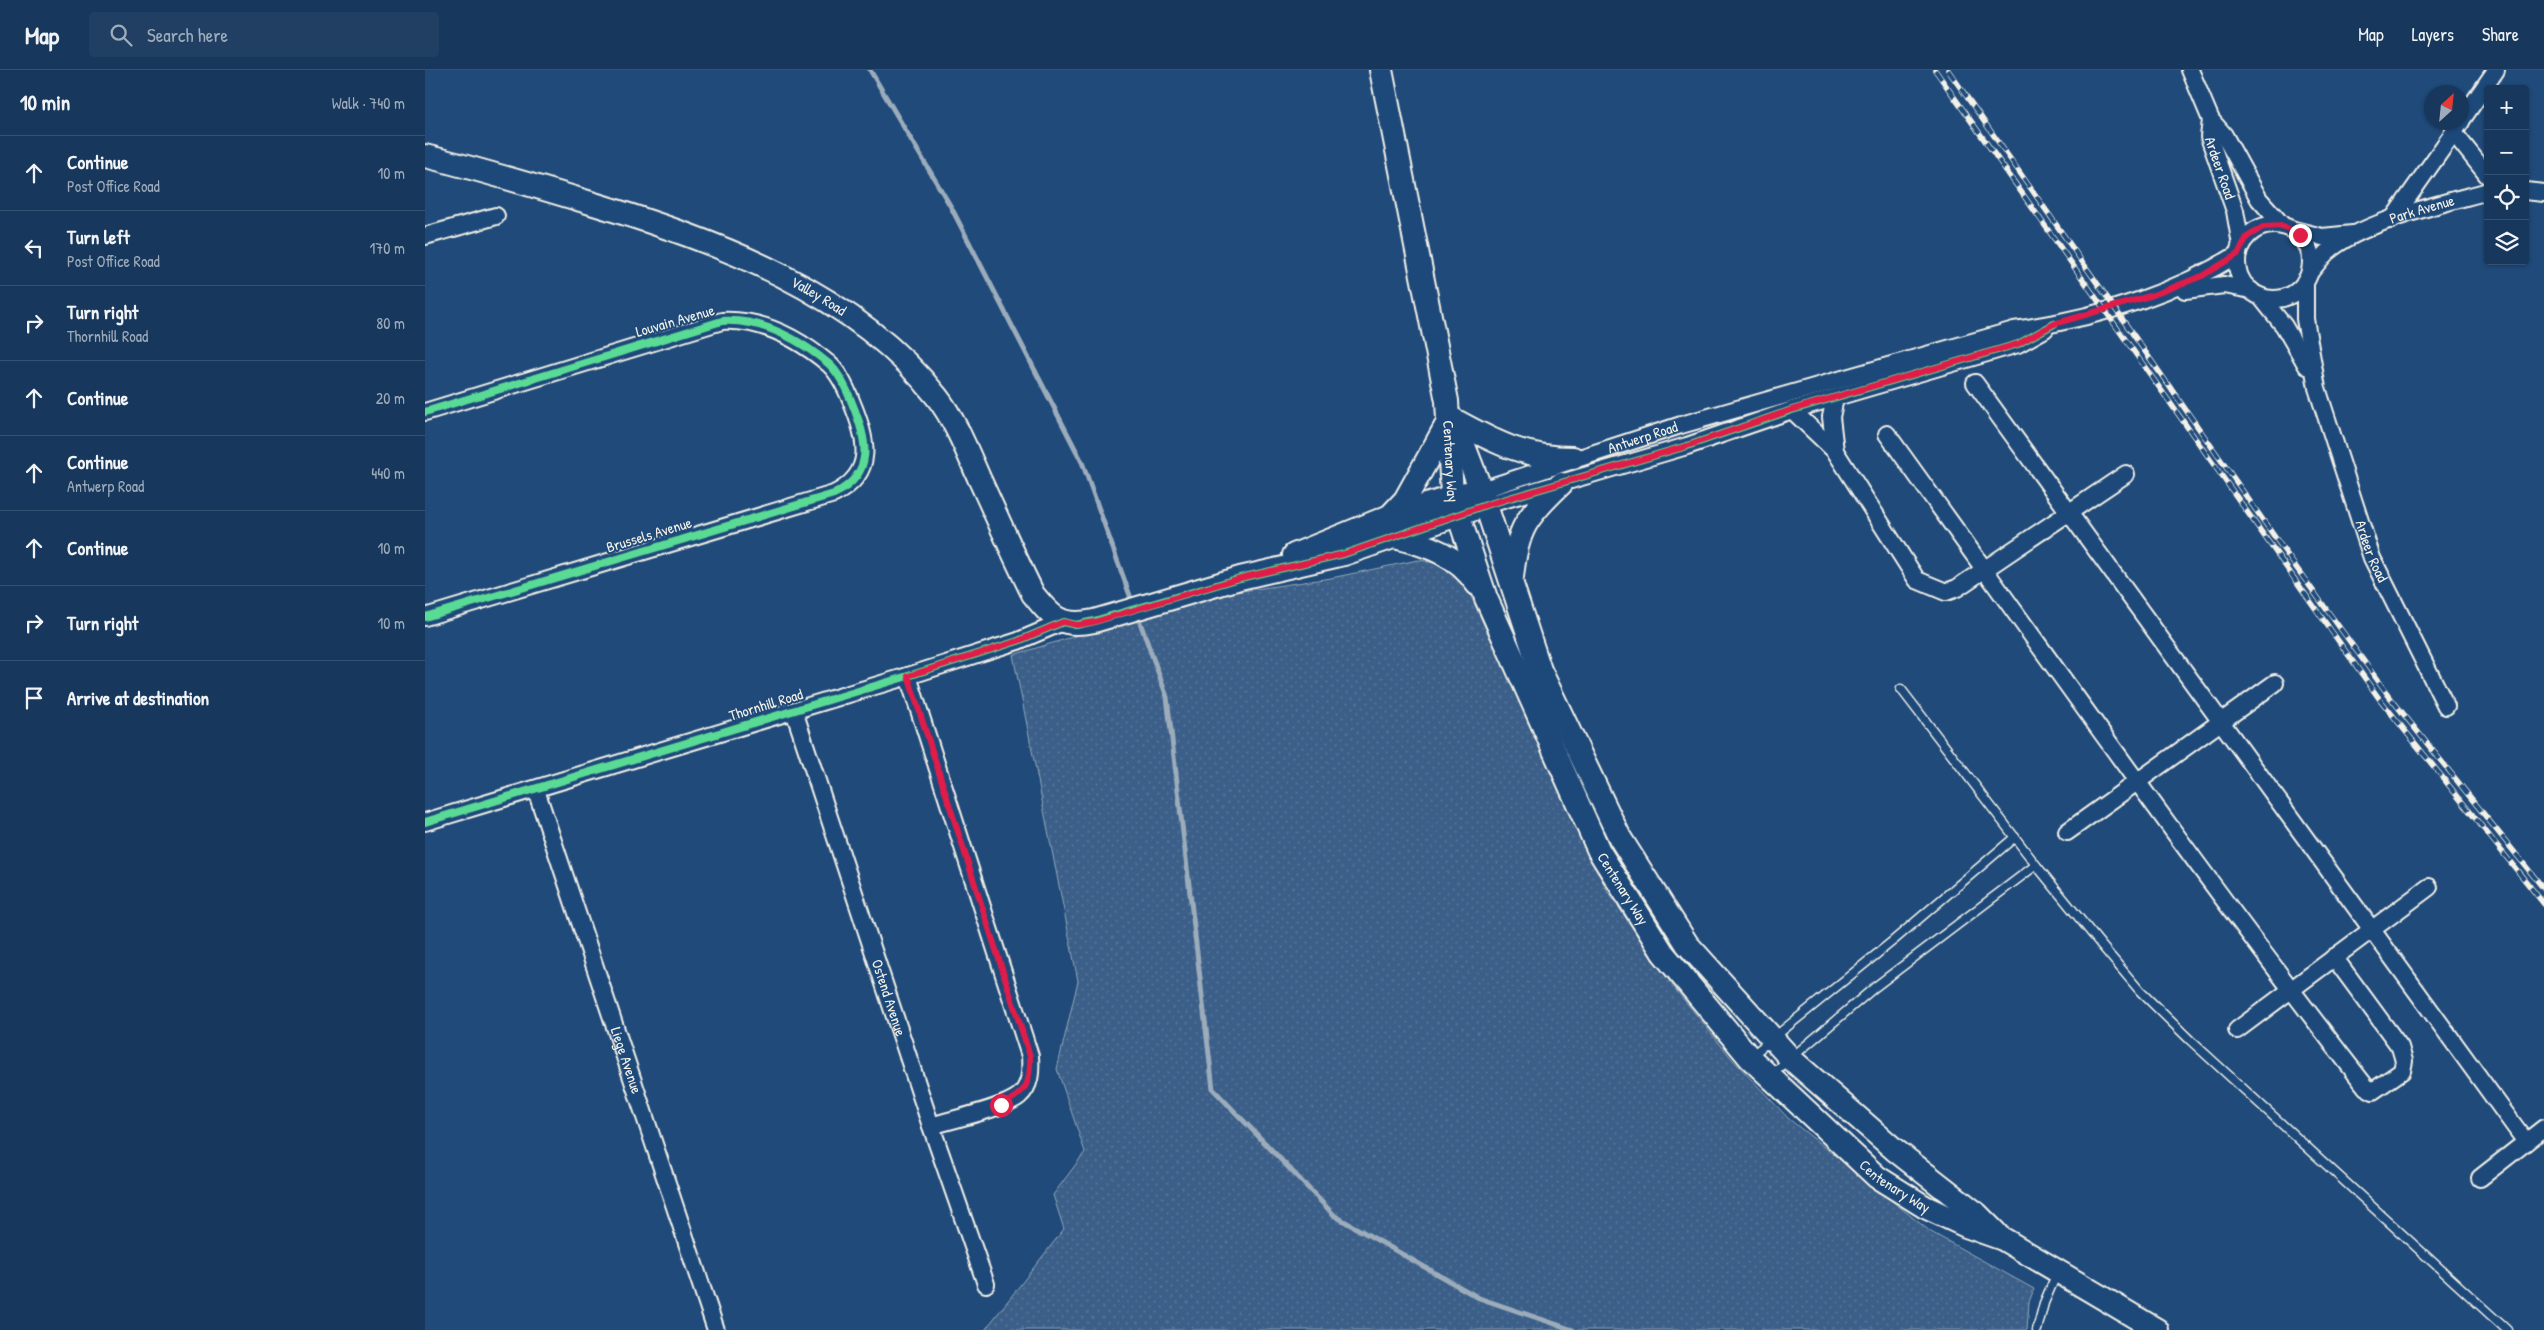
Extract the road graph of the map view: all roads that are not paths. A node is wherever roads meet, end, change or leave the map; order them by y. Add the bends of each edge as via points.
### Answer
1 (1381, 70) edge
2 (2190, 70) edge
3 (2496, 70) edge
4 (2469, 111) edge
5 (2211, 120) junction
6 (2456, 130) edge
7 (2461, 130) edge
8 (425, 156) edge
9 (2487, 175) edge
10 (2484, 192) edge
11 (496, 216) dead end
12 (2392, 220) junction
13 (2287, 228) junction
14 (2358, 233) junction
15 (425, 236) edge
16 (2240, 249) junction
17 (2307, 277) junction
18 (2256, 293) junction
19 (2153, 295) junction
20 (2054, 324) junction
21 (1975, 383) dead end
22 (2317, 388) junction
23 (1835, 398) junction
24 (1791, 410) junction
25 (425, 412) edge
26 (1450, 415) junction
27 (1887, 434) dead end
28 (1835, 451) junction
29 (864, 458) joint
30 (1573, 458) junction
31 (2126, 474) dead end
32 (1561, 484) junction
33 (1484, 497) junction
34 (1455, 505) junction
35 (2068, 512) junction
36 (1392, 526) junction
37 (1984, 569) junction
38 (1511, 583) junction
39 (1486, 598) junction
40 (1114, 614) joint
41 (425, 617) edge
42 (1063, 622) junction
43 (908, 676) junction
44 (2275, 683) dead end
45 (1901, 689) dead end
46 (2446, 706) dead end
47 (794, 711) junction
48 (2221, 721) junction
49 (2137, 781) junction
50 (536, 790) junction
51 (425, 822) edge
52 (2067, 832) dead end
53 (2015, 836) junction
54 (2036, 865) junction
55 (2429, 887) dead end
56 (2371, 928) junction
57 (2334, 957) junction
58 (2291, 990) junction
59 (2237, 1030) dead end
60 (1771, 1039) junction
61 (1750, 1058) junction
62 (1791, 1059) junction
63 (1769, 1077) junction
64 (931, 1126) junction
65 (2544, 1128) edge
66 (2526, 1142) junction
67 (2480, 1178) dead end
68 (2003, 1239) junction
69 (2058, 1272) junction
70 (986, 1284) dead end
71 (716, 1330) edge
72 (2037, 1330) edge
73 (2157, 1330) edge
74 (2507, 1330) edge

1 - 26 main road, Centenary Way
2 - 5 street, Ardeer Road
3 - 4 street
5 - 13 street, Ardeer Road via 2224,135 2259,199
5 - 16 street, Ardeer Road via 2209,137 2235,211
6 - 12 street
7 - 9 street
8 - 42 main road, Valley Road via 655,223 748,260 817,295 862,325 911,368 938,398 963,441 1033,594 1046,610
10 - 12 street, Park Avenue
11 - 15 street
12 - 14 street, Park Avenue
13 - 14 street, Park Avenue via 2322,237
13 - 16 street via 2263,227 2247,237
13 - 17 street via 2300,235 2310,252
14 - 17 street, Park Avenue via 2327,252
16 - 18 street via 2239,273
16 - 19 street, Antwerp Road via 2202,276
17 - 18 street via 2291,294 2281,298
17 - 22 street, Ardeer Road via 2305,319
18 - 19 street, Antwerp Road via 2237,286 2211,285
18 - 22 street, Ardeer Road via 2297,345
19 - 20 street, Antwerp Road
20 - 23 street, Antwerp Road via 2018,344
20 - 30 street, Antwerp Road via 2005,333
21 - 35 street
22 - 46 street, Ardeer Road via 2372,558
23 - 24 street, Antwerp Road
23 - 28 street via 1831,416
24 - 28 street
24 - 32 street, Antwerp Road
25 - 29 street, Louvain Avenue via 722,321 742,320 783,334 831,366 845,386 858,417 866,442
26 - 30 main road via 1510,449 1547,458
26 - 33 main road, Centenary Way
26 - 34 main road, Centenary Way
26 - 36 main road
27 - 37 street
28 - 37 street via 1917,580 1946,592
29 - 41 street, Brussels Avenue via 859,473 848,487 834,494
30 - 33 street, Antwerp Road
31 - 35 street
32 - 33 street, Antwerp Road
32 - 38 main road via 1538,506 1523,527 1514,556
33 - 34 main road, Antwerp Road
33 - 38 main road, Centenary Way
34 - 36 main road, Antwerp Road
34 - 39 main road, Centenary Way
35 - 37 street
35 - 48 street
36 - 39 main road via 1460,564
36 - 40 main road, Antwerp Road via 1346,532 1240,578
37 - 49 street
38 - 60 main road, Centenary Way via 1539,670 1619,838 1687,944
39 - 61 main road, Centenary Way via 1599,851 1663,953
40 - 42 main road, Thornhill Road via 1077,625
42 - 43 street, Thornhill Road via 1018,641
43 - 47 street, Thornhill Road
43 - 64 street via 1030,1056 1031,1073 1019,1096 1001,1105
44 - 48 street
45 - 53 lane
47 - 50 street, Thornhill Road
47 - 64 street, Ostend Avenue
48 - 49 street
48 - 56 street
49 - 52 street
49 - 58 street
50 - 51 street, Thornhill Road
50 - 71 street, Liege Avenue
53 - 54 lane
53 - 60 lane via 1894,940
54 - 62 lane via 1875,987
54 - 74 lane via 2140,991
55 - 56 street
56 - 57 street
56 - 66 street
57 - 58 street
57 - 58 street via 2400,1046 2404,1061 2402,1071 2373,1091 2369,1090
58 - 59 street
60 - 61 lane
60 - 62 main road, Centenary Way
61 - 63 main road, Centenary Way
62 - 63 lane
62 - 68 main road, Centenary Way
63 - 68 main road, Centenary Way via 1877,1176 1925,1206
64 - 70 street, Ostend Avenue
65 - 66 street
66 - 67 street
68 - 69 main road, Centenary Way
69 - 72 lane via 2044,1302
69 - 73 main road, Centenary Way

